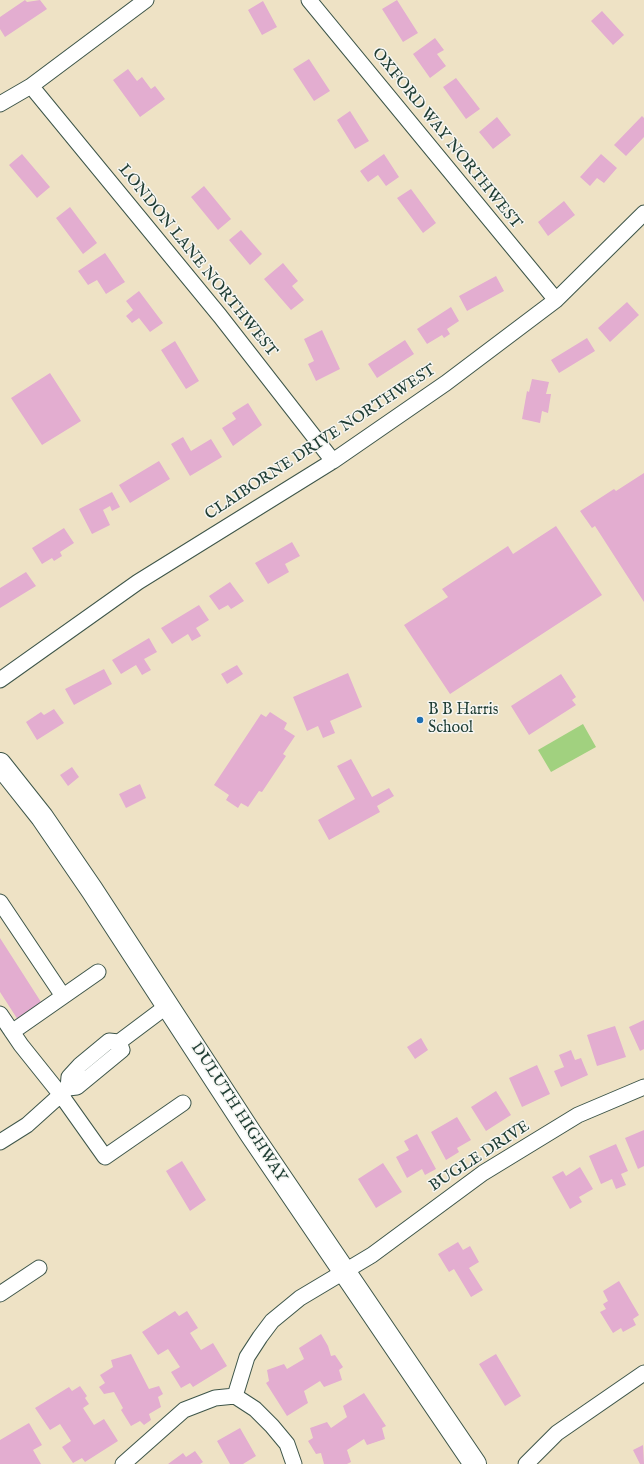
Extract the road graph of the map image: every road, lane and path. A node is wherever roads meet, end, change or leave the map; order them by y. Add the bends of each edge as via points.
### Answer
1 (146, 0) edge
2 (309, 0) edge
3 (30, 86) junction
4 (0, 104) edge
5 (644, 213) edge
6 (556, 300) junction
7 (333, 461) junction
8 (0, 680) edge
9 (0, 764) edge
10 (0, 902) edge
11 (98, 972) dead end
12 (63, 996) junction
13 (167, 1006) junction
14 (0, 1014) edge
15 (12, 1032) junction
16 (119, 1042) junction
17 (92, 1055) junction
18 (102, 1066) junction
19 (644, 1087) edge
20 (65, 1092) junction
21 (183, 1103) dead end
22 (0, 1142) edge
23 (39, 1268) dead end
24 (344, 1271) junction
25 (0, 1294) edge
26 (644, 1373) edge
27 (235, 1396) junction
28 (123, 1464) edge
29 (294, 1464) edge
30 (475, 1464) edge
31 (526, 1464) edge

1 - 3 street
2 - 6 street, OXFORD WAY NORTHWEST
3 - 4 street
3 - 7 street, LONDON LANE NORTHWEST via 220,316
5 - 6 street, CLAIBORNE DRIVE NORTHWEST
6 - 7 street, CLAIBORNE DRIVE NORTHWEST via 446,383
7 - 8 street, CLAIBORNE DRIVE NORTHWEST via 138,582
9 - 13 main road, DULUTH HIGHWAY via 42,817
10 - 12 street
11 - 12 street
12 - 15 street
13 - 16 street
13 - 24 main road, DULUTH HIGHWAY
14 - 15 street
15 - 20 street
16 - 17 street via 109,1041
16 - 18 street via 122,1050
17 - 18 street
17 - 20 street via 69,1078
18 - 20 street via 78,1087
19 - 24 street, BUGLE DRIVE via 578,1115 483,1173 372,1255
20 - 21 street via 105,1157
20 - 22 street via 27,1125
23 - 25 street
24 - 27 street, BUGLE DRIVE via 300,1298 272,1321 247,1357
24 - 30 main road, DULUTH HIGHWAY
26 - 31 street via 557,1433
27 - 28 street via 215,1398 184,1410
27 - 29 street via 255,1409 272,1426 287,1444

